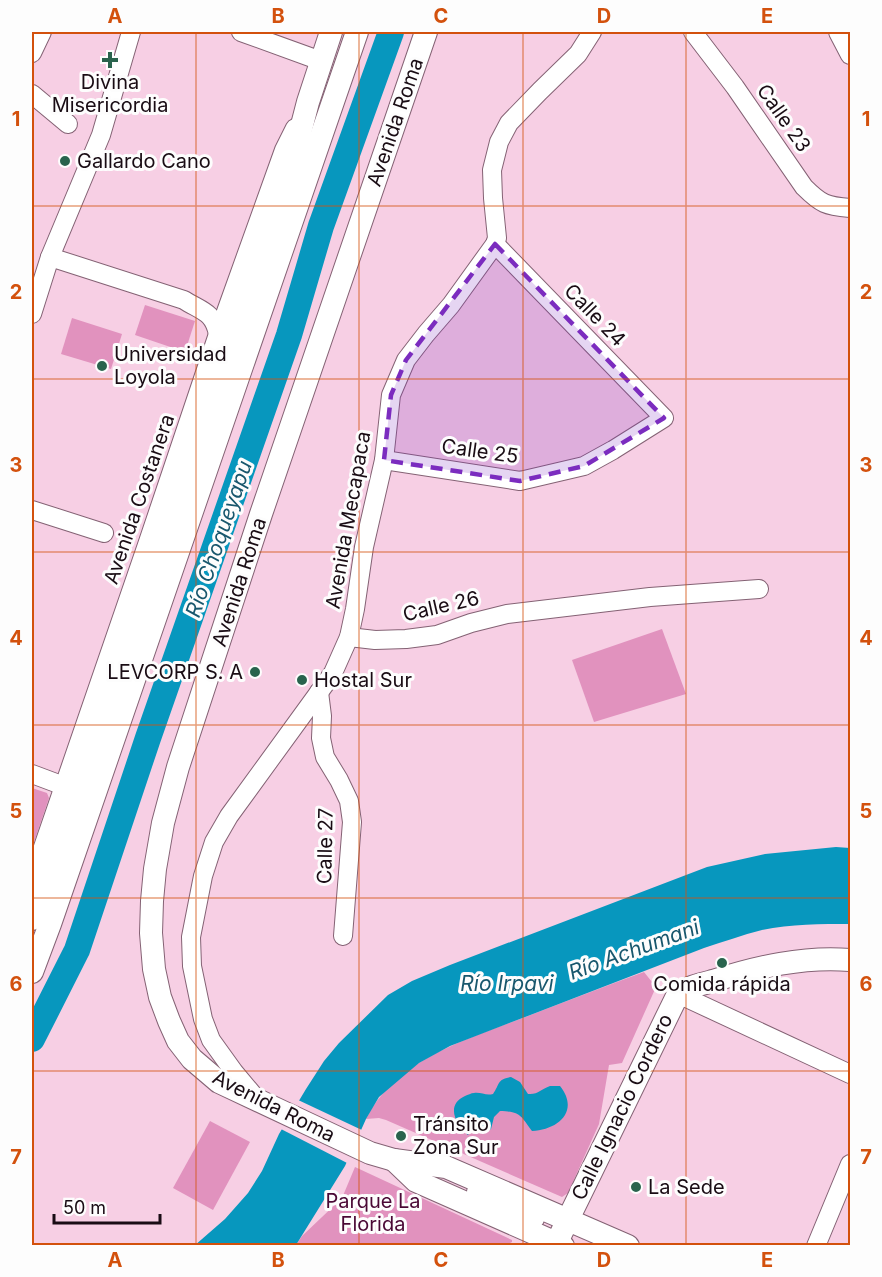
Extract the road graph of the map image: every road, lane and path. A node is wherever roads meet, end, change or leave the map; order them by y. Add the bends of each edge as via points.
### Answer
1 (42, 32) edge
2 (131, 32) edge
3 (241, 32) edge
4 (331, 32) edge
5 (357, 32) edge
6 (426, 32) edge
7 (592, 32) edge
8 (693, 32) edge
9 (838, 32) edge
10 (32, 53) edge
11 (850, 55) edge
12 (321, 61) junction
13 (32, 94) edge
14 (308, 102) junction
15 (68, 124) dead end
16 (850, 208) edge
17 (495, 244) junction
18 (50, 257) junction
19 (233, 293) junction
20 (184, 300) junction
21 (32, 314) edge
22 (218, 334) junction
23 (664, 418) joint
24 (384, 460) junction
25 (32, 510) edge
26 (104, 533) dead end
27 (759, 589) dead end
28 (349, 637) junction
29 (319, 692) junction
30 (32, 774) edge
31 (64, 786) junction
32 (32, 879) edge
33 (32, 919) edge
34 (343, 936) dead end
35 (850, 960) edge
36 (32, 972) edge
37 (678, 994) junction
38 (211, 1040) junction
39 (192, 1059) junction
40 (850, 1074) edge
41 (268, 1105) junction
42 (394, 1160) junction
43 (850, 1164) edge
44 (567, 1220) junction
45 (555, 1245) edge
46 (628, 1245) edge
47 (816, 1245) edge

1 - 10 street
2 - 18 street via 101,135
3 - 12 street
4 - 12 main road
5 - 36 main road
6 - 39 main road, Avenida Roma via 257,525 163,823 152,901 154,969 169,1021
7 - 17 street via 578,54 510,123 499,142 492,170
8 - 16 street, Calle 23 via 804,186 831,207
9 - 11 street
12 - 14 main road
13 - 15 street
14 - 19 street, Avenida Costanera via 284,150
14 - 33 main road via 291,167
17 - 23 street, Calle 24
17 - 24 street, Avenida Mecapaca via 406,360 391,395
18 - 20 street
18 - 21 street
19 - 20 street via 212,303
19 - 22 street, Avenida Costanera
20 - 22 street via 208,313
22 - 31 street, Avenida Costanera
23 - 24 street, Calle 25 via 584,466 520,481
24 - 28 street, Avenida Mecapaca
25 - 26 street
27 - 28 street, Calle 26 via 507,614 437,635 406,639
28 - 29 street, Avenida Mecapaca via 333,673
29 - 34 street, Calle 27 via 325,757 350,801 351,854
29 - 38 street, Avenida Mecapaca via 229,816 214,842 203,876 191,937 192,966
30 - 31 street
31 - 32 street, Avenida Costanera
35 - 37 main road via 825,959 751,969
37 - 40 street
37 - 44 main road, Calle Ignacio Cordero
38 - 39 street via 206,1057
38 - 41 street, Avenida Mecapaca via 234,1072
39 - 41 main road, Avenida Roma via 219,1082
41 - 42 main road, Avenida Roma via 370,1153
42 - 44 main road, Avenida Roma via 446,1167
42 - 45 main road, Avenida Roma via 416,1180
43 - 47 street
44 - 45 main road, Calle Ignacio Cordero
44 - 46 main road, Avenida Roma

